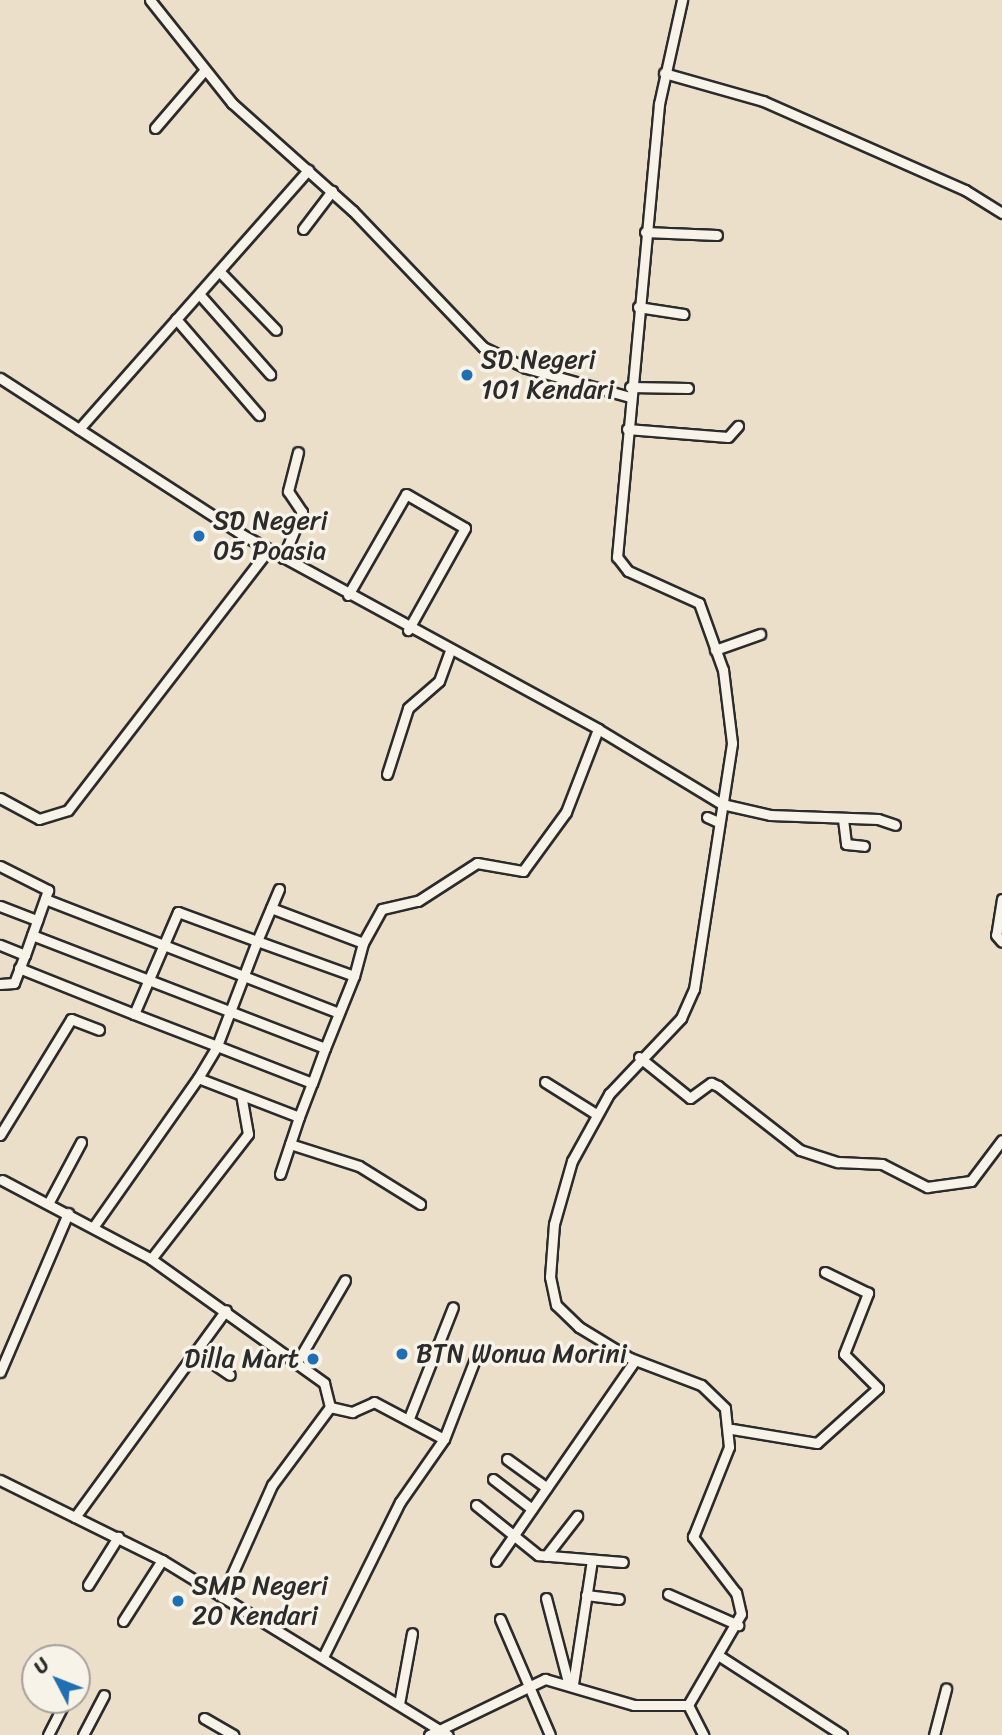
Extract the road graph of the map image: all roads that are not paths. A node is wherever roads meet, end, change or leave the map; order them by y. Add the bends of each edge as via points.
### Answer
1 (150, 0) edge
2 (682, 0) edge
3 (204, 72) junction
4 (664, 73) junction
5 (155, 128) dead end
6 (307, 170) junction
7 (332, 191) junction
8 (1002, 213) edge
9 (303, 229) dead end
10 (645, 232) junction
11 (717, 236) dead end
12 (221, 273) junction
13 (200, 295) junction
14 (638, 307) junction
15 (683, 314) dead end
16 (176, 319) junction
17 (276, 330) dead end
18 (270, 374) dead end
19 (0, 378) edge
20 (688, 388) dead end
21 (630, 392) junction
22 (259, 415) dead end
23 (738, 426) dead end
24 (79, 429) junction
25 (627, 429) junction
26 (299, 452) dead end
27 (269, 550) junction
28 (283, 558) junction
29 (348, 595) junction
30 (408, 630) junction
31 (760, 634) dead end
32 (715, 650) junction
33 (449, 653) junction
34 (598, 729) junction
35 (387, 774) dead end
36 (0, 798) edge
37 (722, 804) junction
38 (706, 817) dead end
39 (843, 819) junction
40 (718, 822) junction
41 (895, 825) dead end
42 (864, 846) dead end
43 (0, 866) edge
44 (279, 889) dead end
45 (1002, 898) edge
46 (45, 899) junction
47 (0, 906) edge
48 (271, 908) junction
49 (37, 920) junction
50 (32, 935) junction
51 (257, 941) junction
52 (1002, 942) edge
53 (363, 943) junction
54 (162, 944) junction
55 (0, 945) edge
56 (24, 955) junction
57 (19, 968) junction
58 (243, 976) junction
59 (354, 976) junction
60 (149, 979) junction
61 (0, 984) edge
62 (230, 1009) junction
63 (340, 1013) junction
64 (134, 1014) junction
65 (99, 1030) dead end
66 (217, 1046) junction
67 (325, 1048) junction
68 (639, 1057) junction
69 (198, 1078) junction
70 (545, 1082) dead end
71 (312, 1083) junction
72 (241, 1096) junction
73 (596, 1114) junction
74 (299, 1117) junction
75 (0, 1135) edge
76 (1002, 1139) edge
77 (82, 1142) dead end
78 (290, 1144) junction
79 (280, 1174) dead end
80 (1, 1180) edge
81 (49, 1202) junction
82 (420, 1203) dead end
83 (68, 1213) junction
84 (94, 1226) junction
85 (151, 1259) junction
86 (825, 1272) dead end
87 (345, 1280) dead end
88 (453, 1307) dead end
89 (226, 1310) junction
90 (195, 1351) junction
91 (475, 1359) dead end
92 (635, 1360) junction
93 (296, 1364) junction
94 (0, 1372) edge
95 (230, 1375) dead end
96 (330, 1407) junction
97 (409, 1418) junction
98 (732, 1429) junction
99 (444, 1439) junction
100 (507, 1459) dead end
101 (493, 1479) dead end
102 (0, 1480) edge
103 (547, 1488) junction
104 (476, 1505) dead end
105 (533, 1509) junction
106 (578, 1516) dead end
107 (75, 1517) junction
108 (514, 1535) junction
109 (118, 1537) junction
110 (546, 1556) junction
111 (162, 1560) junction
112 (592, 1560) junction
113 (496, 1561) dead end
114 (623, 1562) dead end
115 (88, 1585) dead end
116 (668, 1594) dead end
117 (586, 1595) junction
118 (222, 1597) junction
119 (546, 1598) dead end
120 (619, 1599) dead end
121 (500, 1619) dead end
122 (123, 1621) dead end
123 (738, 1625) junction
124 (412, 1633) dead end
125 (323, 1657) junction
126 (721, 1657) junction
127 (570, 1683) junction
128 (528, 1684) junction
129 (946, 1689) dead end
130 (104, 1695) dead end
131 (399, 1704) junction
132 (688, 1705) junction
133 (59, 1714) edge
134 (204, 1718) dead end
135 (444, 1731) edge
136 (48, 1735) edge
137 (83, 1735) edge
138 (233, 1735) edge
139 (429, 1735) edge
140 (550, 1735) edge
141 (703, 1735) edge
142 (842, 1735) edge
143 (934, 1735) edge

1 - 3 street
2 - 4 street
3 - 5 street
3 - 6 street
4 - 8 street via 763,101 965,190
4 - 10 street
6 - 7 street
6 - 12 street
7 - 9 street
7 - 21 street via 483,347 526,368
10 - 11 street
10 - 14 street
12 - 13 street
12 - 17 street
13 - 16 street
13 - 18 street
14 - 15 street
14 - 21 street
16 - 22 street
16 - 24 street
19 - 24 street
20 - 21 street
21 - 25 street
23 - 25 street via 725,437
24 - 27 street
25 - 32 street via 617,557 628,571 694,597
26 - 28 street via 288,491 302,512
27 - 28 street
27 - 36 street via 68,810 39,819
28 - 29 street
29 - 30 street
29 - 30 street via 406,494 465,528
30 - 33 street
31 - 32 street
32 - 37 street via 733,720
33 - 34 street
33 - 35 street via 439,681 408,708
34 - 37 street
34 - 53 street via 565,812 523,871 477,863 418,901 382,909
37 - 39 street via 770,815
37 - 40 street
38 - 40 street
39 - 41 street
39 - 42 street via 846,844
40 - 68 street via 694,989 681,1018
43 - 46 street via 47,885
44 - 48 street
45 - 52 street via 996,935
46 - 49 street
46 - 54 street
47 - 49 street
48 - 51 street
48 - 53 street
49 - 50 street
50 - 56 street
50 - 60 street
51 - 54 street via 178,912
51 - 58 street
51 - 59 street
53 - 59 street
54 - 58 street
54 - 60 street
55 - 56 street
56 - 57 street
57 - 61 street via 9,986
57 - 64 street
58 - 62 street
58 - 63 street
59 - 63 street
60 - 62 street
60 - 64 street
62 - 66 street
62 - 67 street
63 - 67 street
64 - 66 street
65 - 75 street via 71,1019
66 - 69 street
66 - 71 street
67 - 71 street
68 - 73 street
68 - 76 street via 690,1098 710,1083 718,1086 800,1150 838,1162 882,1164 927,1187 971,1181
69 - 72 street
69 - 84 street
70 - 73 street
71 - 74 street
72 - 74 street
72 - 85 street via 248,1134
73 - 92 street via 563,1188 551,1289 571,1321
74 - 78 street
77 - 81 street
78 - 79 street
78 - 82 street via 359,1166
80 - 81 street
81 - 83 street
83 - 84 street
83 - 94 street
84 - 85 street
85 - 89 street
86 - 98 street via 868,1293 844,1354 878,1388 817,1443
87 - 93 street
88 - 97 street
89 - 90 street
89 - 93 street
90 - 95 street
90 - 107 street
91 - 99 street
92 - 98 street via 717,1396
92 - 103 street
93 - 96 street via 324,1383
96 - 97 street via 352,1412 374,1402
96 - 118 street via 272,1485
97 - 99 street
98 - 123 street via 693,1537 736,1593
99 - 125 street via 400,1503
100 - 103 street
101 - 105 street
102 - 107 street
103 - 105 street
104 - 108 street
105 - 108 street
106 - 110 street
107 - 109 street
108 - 110 street
108 - 113 street
109 - 111 street
109 - 115 street
110 - 112 street
111 - 118 street
111 - 122 street
112 - 114 street
112 - 117 street
116 - 123 street
117 - 120 street
117 - 127 street
118 - 125 street
119 - 127 street
121 - 128 street
123 - 126 street
124 - 131 street
125 - 131 street
126 - 132 street
126 - 142 street
127 - 128 street
127 - 132 street via 634,1705
128 - 135 street
128 - 140 street
129 - 143 street
130 - 137 street
131 - 135 street
132 - 141 street
133 - 136 street
134 - 138 street
135 - 139 street

